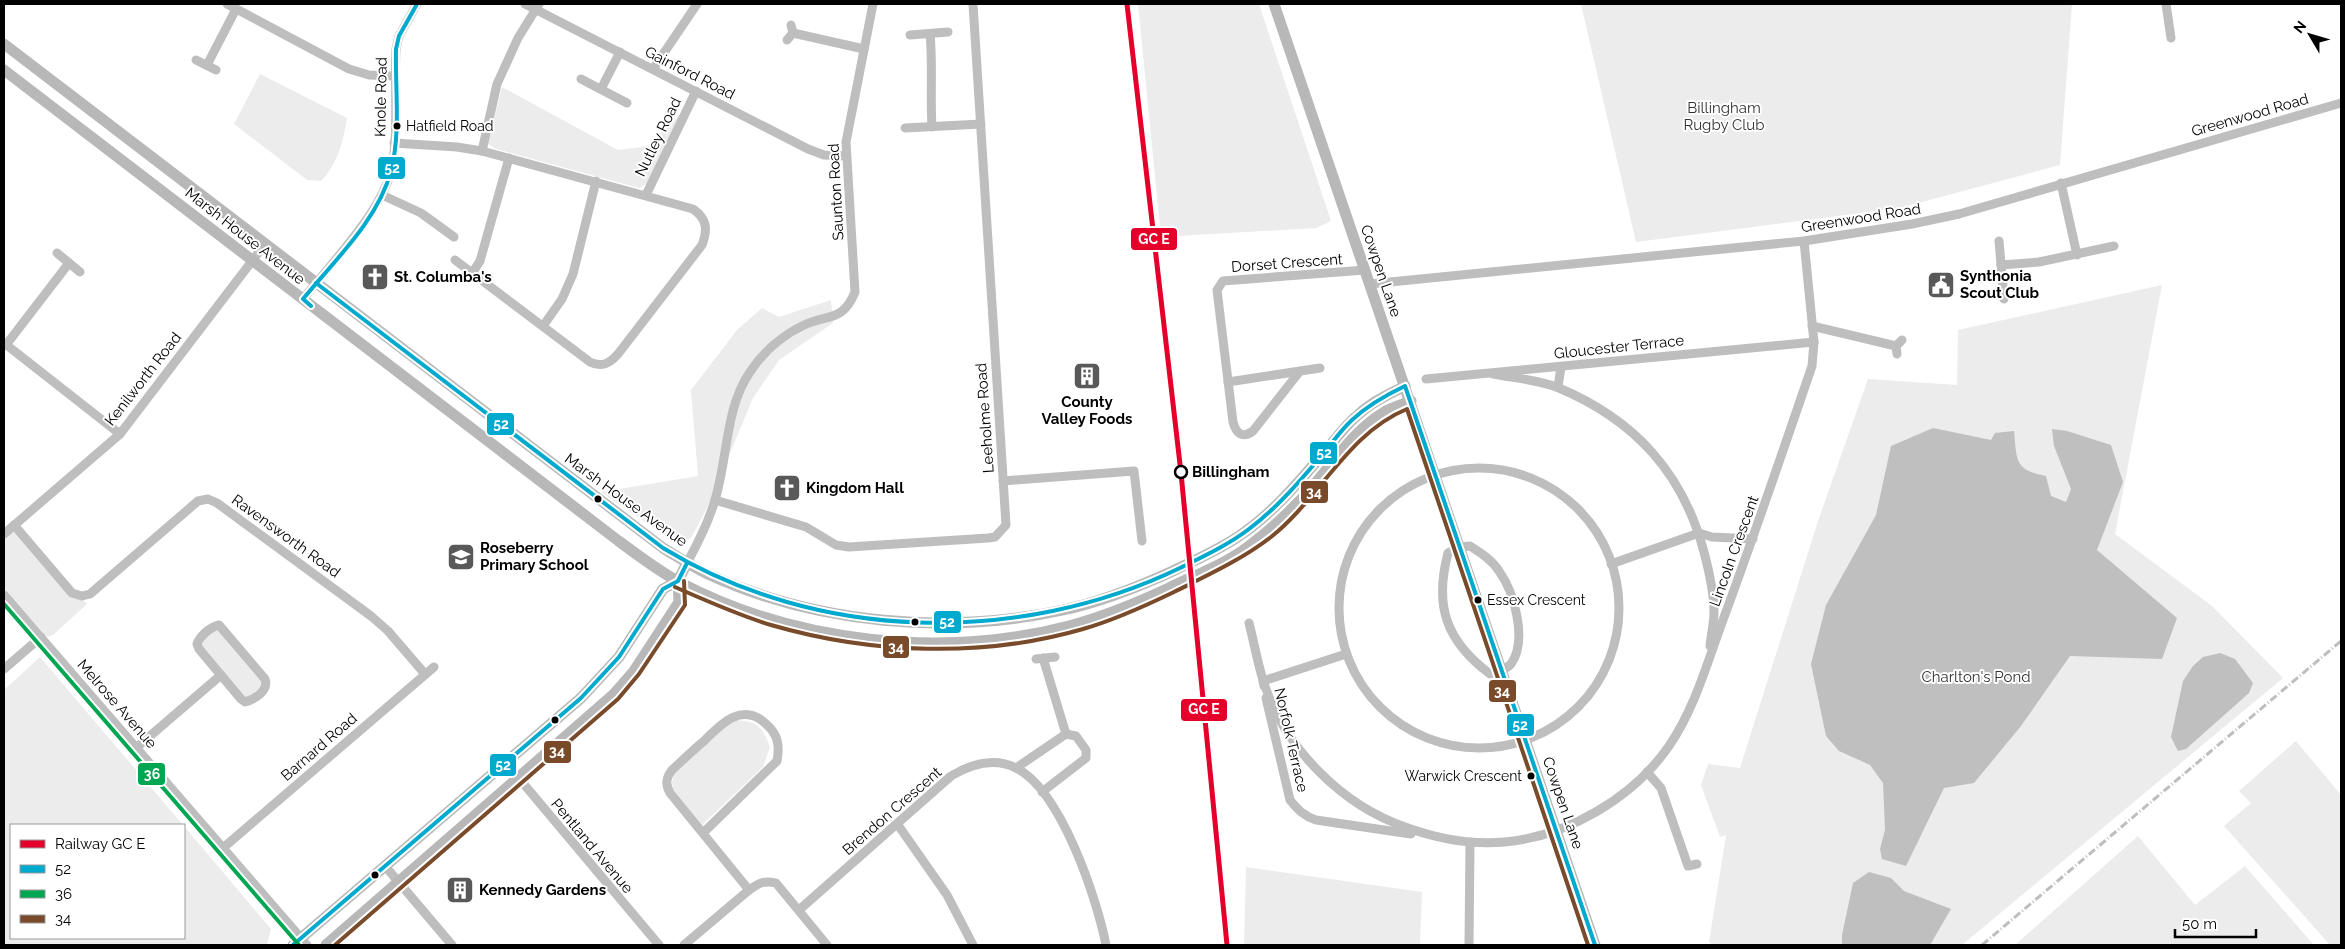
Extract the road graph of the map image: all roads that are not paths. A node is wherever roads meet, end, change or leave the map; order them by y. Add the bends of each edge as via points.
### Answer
1 (227, 4) edge
2 (417, 4) edge
3 (525, 4) edge
4 (697, 4) edge
5 (873, 4) edge
6 (973, 4) edge
7 (1274, 4) edge
8 (2169, 4) edge
9 (538, 6) edge
10 (236, 9) junction
11 (948, 32) dead end
12 (790, 33) dead end
13 (930, 34) junction
14 (910, 35) dead end
15 (2171, 38) dead end
16 (4, 44) edge
17 (864, 50) junction
18 (620, 52) junction
19 (196, 60) dead end
20 (207, 66) junction
21 (653, 69) junction
22 (4, 70) edge
23 (216, 70) dead end
24 (394, 76) junction
25 (581, 79) dead end
26 (601, 89) junction
27 (696, 91) junction
28 (627, 103) dead end
29 (2341, 103) edge
30 (981, 124) junction
31 (932, 127) junction
32 (905, 128) dead end
33 (394, 143) junction
34 (482, 151) junction
35 (846, 156) junction
36 (509, 158) junction
37 (596, 181) junction
38 (2061, 184) junction
39 (382, 195) junction
40 (646, 195) junction
41 (454, 237) dead end
42 (1804, 241) junction
43 (1999, 241) dead end
44 (265, 244) junction
45 (2114, 246) dead end
46 (57, 254) dead end
47 (2077, 254) junction
48 (252, 260) junction
49 (455, 260) dead end
50 (69, 263) junction
51 (2001, 265) junction
52 (1365, 270) junction
53 (80, 272) dead end
54 (473, 272) junction
55 (316, 283) junction
56 (1370, 284) junction
57 (303, 299) junction
58 (2004, 299) dead end
59 (543, 326) junction
60 (1812, 326) junction
61 (1814, 342) junction
62 (5, 344) edge
63 (1898, 347) dead end
64 (1561, 367) junction
65 (1320, 368) dead end
66 (1300, 371) junction
67 (1493, 374) junction
68 (1426, 379) dead end
69 (1228, 382) junction
70 (1405, 386) junction
71 (1558, 387) junction
72 (1411, 401) junction
73 (120, 434) junction
74 (1435, 475) junction
75 (1003, 481) junction
76 (715, 500) junction
77 (14, 525) junction
78 (1699, 532) junction
79 (4, 534) edge
80 (1753, 539) junction
81 (1142, 541) dead end
82 (1460, 547) junction
83 (688, 563) junction
84 (1611, 564) junction
85 (678, 581) junction
86 (4, 595) edge
87 (942, 623) junction
88 (1249, 623) dead end
89 (41, 637) junction
90 (944, 642) junction
91 (1346, 654) junction
92 (1055, 657) dead end
93 (1709, 658) junction
94 (434, 667) dead end
95 (4, 669) edge
96 (1502, 671) junction
97 (425, 674) junction
98 (221, 675) junction
99 (1263, 681) junction
100 (1066, 734) junction
101 (1525, 739) junction
102 (136, 748) junction
103 (506, 763) junction
104 (1016, 768) junction
105 (1647, 772) junction
106 (518, 778) junction
107 (1042, 792) junction
108 (898, 825) junction
109 (1557, 830) junction
110 (703, 833) junction
111 (1433, 837) junction
112 (1470, 842) junction
113 (223, 848) junction
114 (1697, 864) dead end
115 (385, 866) junction
116 (398, 882) junction
117 (749, 890) junction
118 (799, 910) junction
119 (300, 943) edge
120 (326, 945) edge
121 (452, 945) edge
122 (659, 945) edge
123 (684, 945) edge
124 (826, 945) edge
125 (973, 945) edge
126 (1106, 945) edge
127 (1469, 945) edge
128 (1595, 945) edge

1 - 10 street
2 - 24 street, Knole Road via 398,36
3 - 9 street, Gainford Road
4 - 21 street
5 - 17 street, Saunton Road
6 - 30 street, Leeholme Road
7 - 52 street, Cowpen Lane
8 - 15 street
9 - 18 street, Gainford Road
9 - 34 street via 518,38 497,84
10 - 20 street
10 - 24 street via 349,69 369,75
11 - 13 street
12 - 17 street
13 - 14 street
13 - 31 street
16 - 44 street, Marsh House Avenue
17 - 35 street, Saunton Road via 847,132
18 - 21 street, Gainford Road
18 - 26 street
19 - 20 street
20 - 23 street
21 - 27 street, Gainford Road
22 - 48 street, Marsh House Avenue
24 - 33 street, Knole Road
25 - 26 street
26 - 28 street
27 - 35 street, Gainford Road via 808,149 824,155
27 - 40 street, Nutley Road
29 - 38 street, Greenwood Road
30 - 31 street
30 - 75 street, Leeholme Road
31 - 32 street
33 - 34 street
33 - 39 street, Knole Road via 390,173
34 - 36 street
35 - 76 street, Saunton Road via 854,292 850,304 838,315 805,324 782,338 750,371 734,408
36 - 37 street
36 - 54 street via 480,261
37 - 40 street
37 - 59 street via 568,287
38 - 42 street, Greenwood Road via 1931,220
38 - 47 street
39 - 41 street via 421,213
39 - 55 street, Knole Road
40 - 59 street via 693,209 701,215 706,235 702,245 618,354 605,364 595,365
42 - 56 street, Greenwood Road
42 - 60 street, Lincoln Crescent
43 - 51 street
44 - 48 street, Kenilworth Road
44 - 55 street, Marsh House Avenue
45 - 47 street
46 - 50 street
47 - 51 street
48 - 57 street, Marsh House Avenue
48 - 73 street, Kenilworth Road
49 - 54 street
50 - 53 street
50 - 62 street
51 - 58 street
52 - 56 street, Cowpen Lane
52 - 69 street, Dorset Crescent via 1223,281 1217,290
54 - 59 street
55 - 57 street, Knole Road
55 - 83 street, Marsh House Avenue via 636,528
56 - 70 street, Cowpen Lane
57 - 85 street, Marsh House Avenue via 616,539
60 - 61 street, Lincoln Crescent
60 - 63 street
61 - 64 street, Gloucester Terrace
61 - 80 street, Lincoln Crescent via 1812,366
62 - 73 street
64 - 67 street, Gloucester Terrace
64 - 71 street
65 - 66 street
66 - 69 street
66 - 69 street, Dorset Crescent via 1248,435 1236,431
67 - 68 street, Gloucester Terrace
67 - 71 street
70 - 72 street, Cowpen Lane
70 - 87 street, Marsh House Avenue via 1360,413 1267,514 1215,550 1153,580 1064,610 1025,617
71 - 78 street via 1625,425 1656,455 1682,492
72 - 74 street, Cowpen Lane
72 - 90 street, Marsh House Avenue via 1387,410 1367,424 1276,525 1219,563 1103,616 1068,626 998,638
73 - 77 street, Kenilworth Road
74 - 82 street, Cowpen Lane
74 - 84 street via 1476,469 1507,472 1539,482 1563,497 1589,522
74 - 91 street via 1405,488 1389,500 1374,515 1350,554 1343,574 1339,614
75 - 76 street, Leeholme Road via 1006,525 995,537 988,538 843,546 806,527
75 - 81 street via 1134,471
76 - 83 street
77 - 79 street, Kenilworth Road
77 - 97 street, Ravensworth Road via 72,593 82,596 90,594 198,501 208,498 371,616
78 - 80 street via 1712,537
78 - 84 street
78 - 93 street via 1710,575 1714,612
80 - 93 street, Lincoln Crescent
82 - 96 street, Cowpen Lane
82 - 96 street via 1470,546 1484,555 1499,571 1514,599 1518,628 1516,650 1511,664
82 - 96 street via 1448,553 1442,577 1442,605 1450,630 1473,661 1490,674
83 - 85 street
83 - 87 street, Marsh House Avenue via 709,575 773,598 830,612
84 - 101 street via 1618,588 1620,616 1604,674 1588,698 1570,714 1541,734
85 - 90 street, Marsh House Avenue via 703,594 778,622 870,639
85 - 103 street via 663,589 638,630 604,675
85 - 106 street via 679,602 634,671 594,713
86 - 89 street, Melrose Avenue
87 - 90 street
88 - 99 street
89 - 95 street
89 - 102 street, Melrose Avenue
91 - 99 street, Norfolk Terrace
91 - 101 street via 1372,698 1404,726 1423,736 1482,749
92 - 100 street via 1039,659
93 - 105 street, Lincoln Crescent via 1689,712 1668,747
94 - 97 street, Barnard Road
96 - 101 street, Cowpen Lane
97 - 113 street, Barnard Road
98 - 98 street via 197,644 214,626 219,626 267,684 258,695 245,702
98 - 102 street
99 - 111 street via 1295,744 1330,782 1378,815
99 - 111 street, Norfolk Terrace via 1290,800 1298,810 1316,820
100 - 104 street
100 - 107 street via 1076,736 1086,750 1086,758
101 - 109 street, Cowpen Lane
102 - 113 street, Melrose Avenue
103 - 106 street, Pentland Avenue
103 - 115 street
104 - 107 street, Brendon Crescent via 1032,779
104 - 108 street, Brendon Crescent via 1006,764 978,763 963,769
105 - 109 street, Lincoln Crescent via 1622,795 1596,812
105 - 114 street via 1661,788 1688,866
106 - 116 street
106 - 122 street, Pentland Avenue
107 - 126 street, Brendon Crescent via 1069,836 1088,878
108 - 118 street, Brendon Crescent
108 - 125 street via 947,895
109 - 112 street via 1504,842
109 - 128 street, Cowpen Lane
110 - 110 street via 666,787 668,775 727,719 741,714 760,718 778,739 777,761
110 - 117 street
111 - 112 street
112 - 127 street
113 - 119 street, Melrose Avenue
115 - 116 street
115 - 119 street
116 - 120 street
116 - 121 street
117 - 118 street via 760,882 776,883
117 - 123 street
118 - 124 street

